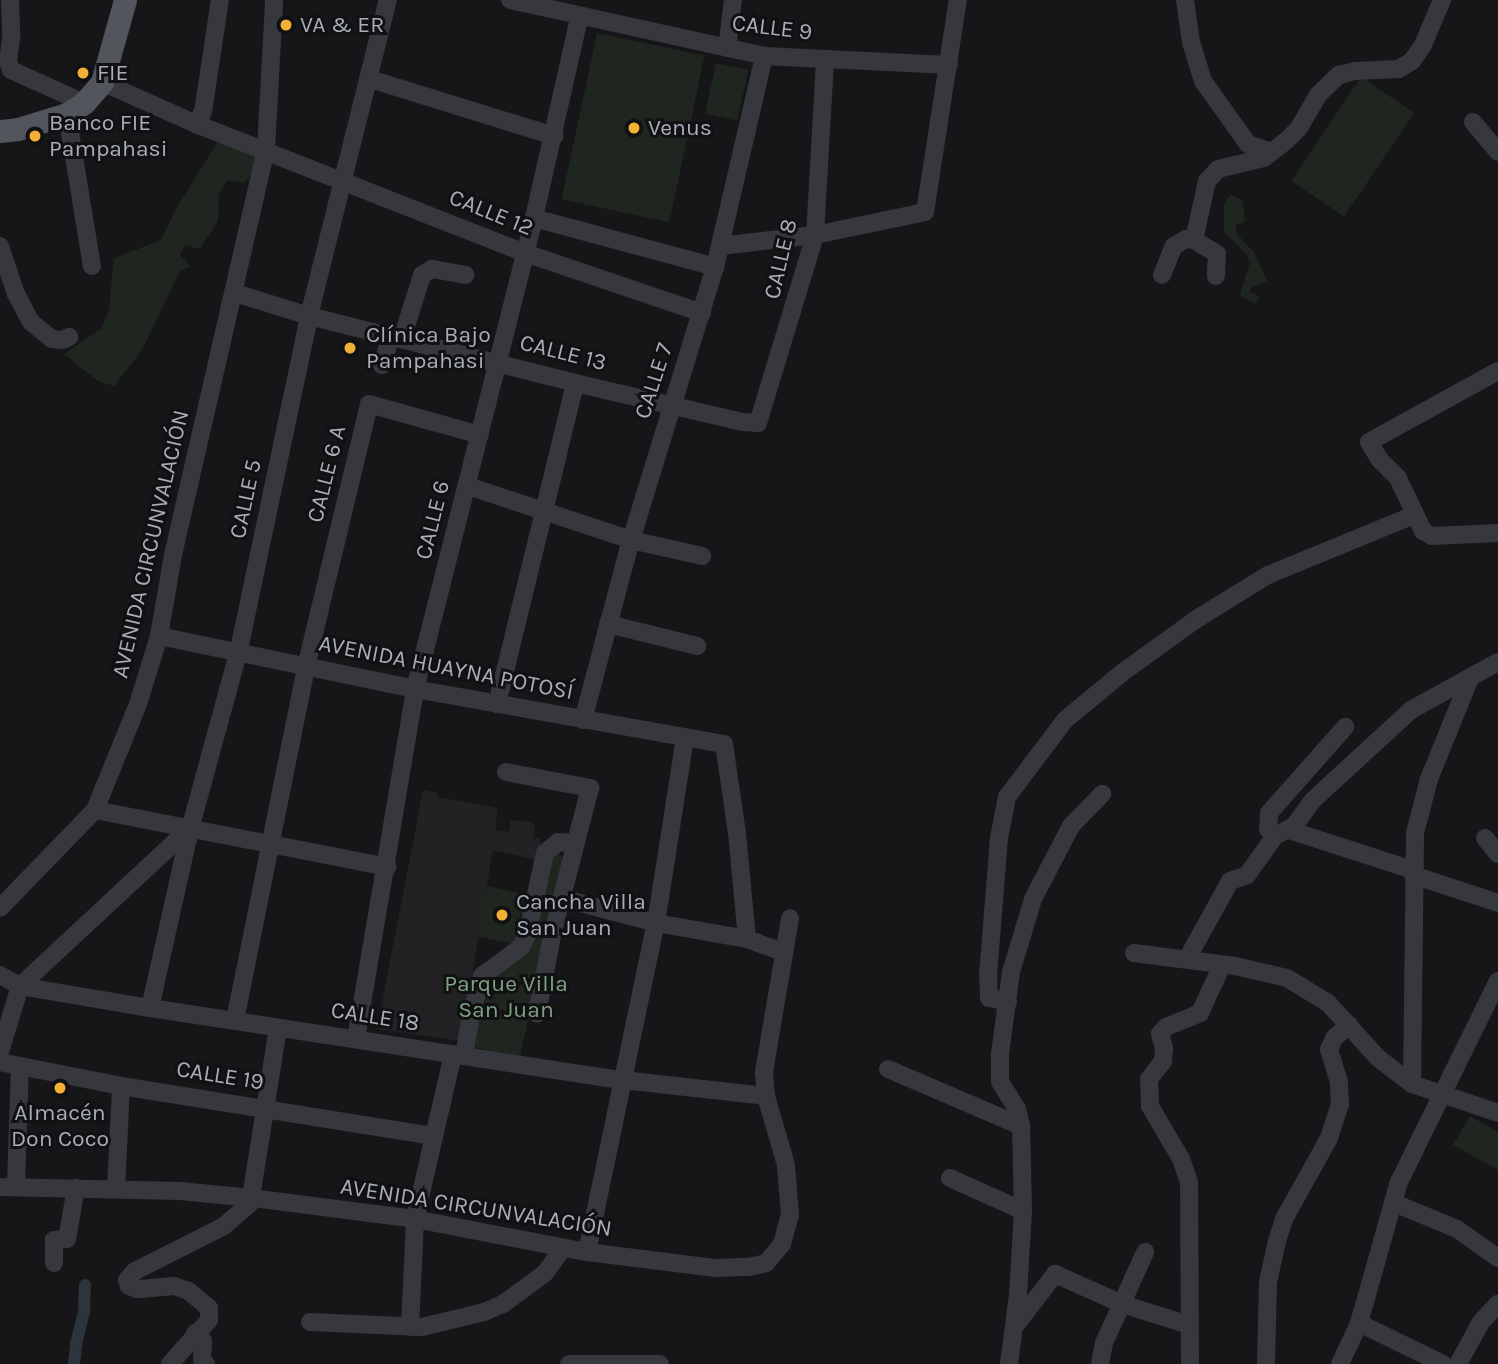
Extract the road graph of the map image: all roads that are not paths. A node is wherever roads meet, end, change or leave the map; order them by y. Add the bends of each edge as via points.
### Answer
1 (10, 0) edge
2 (125, 0) edge
3 (220, 0) edge
4 (274, 0) edge
5 (388, 0) edge
6 (510, 0) edge
7 (733, 0) edge
8 (958, 0) edge
9 (1185, 0) edge
10 (1442, 0) edge
11 (557, 6) edge
12 (579, 18) junction
13 (727, 48) junction
14 (764, 56) junction
15 (825, 59) junction
16 (949, 65) junction
17 (370, 79) junction
18 (102, 82) junction
19 (76, 109) junction
20 (1473, 122) dead end
21 (197, 124) junction
22 (0, 131) edge
23 (554, 135) junction
24 (266, 150) junction
25 (1271, 152) junction
26 (1498, 152) edge
27 (344, 180) junction
28 (534, 218) junction
29 (816, 235) junction
30 (1194, 240) junction
31 (0, 246) edge
32 (720, 246) junction
33 (525, 253) junction
34 (92, 266) dead end
35 (715, 267) junction
36 (465, 275) dead end
37 (1163, 275) dead end
38 (1216, 276) dead end
39 (235, 293) junction
40 (702, 313) junction
41 (309, 317) junction
42 (69, 337) dead end
43 (396, 337) junction
44 (498, 362) junction
45 (382, 365) dead end
46 (1498, 370) edge
47 (575, 383) junction
48 (673, 404) junction
49 (758, 423) joint
50 (480, 435) junction
51 (468, 486) junction
52 (542, 510) junction
53 (1415, 515) junction
54 (1498, 533) edge
55 (631, 540) junction
56 (702, 556) dead end
57 (608, 624) junction
58 (159, 636) junction
59 (696, 646) dead end
60 (238, 654) junction
61 (1498, 662) edge
62 (306, 667) junction
63 (1470, 678) junction
64 (415, 689) junction
65 (497, 704) junction
66 (583, 720) junction
67 (1345, 727) dead end
68 (685, 738) junction
69 (506, 772) dead end
70 (1102, 794) dead end
71 (95, 810) junction
72 (1282, 833) junction
73 (189, 834) junction
74 (1485, 838) dead end
75 (269, 844) junction
76 (575, 844) junction
77 (1498, 854) edge
78 (387, 867) junction
79 (1413, 873) junction
80 (561, 898) junction
81 (1498, 902) edge
82 (0, 908) edge
83 (790, 918) dead end
84 (656, 923) junction
85 (747, 939) junction
86 (783, 952) junction
87 (1134, 953) dead end
88 (1187, 959) junction
89 (1222, 965) junction
90 (0, 975) edge
91 (1498, 982) edge
92 (20, 986) junction
93 (1008, 1002) junction
94 (150, 1008) junction
95 (537, 1013) dead end
96 (235, 1020) junction
97 (1349, 1025) junction
98 (278, 1028) junction
99 (356, 1039) junction
100 (0, 1052) edge
101 (459, 1055) junction
102 (0, 1062) edge
103 (20, 1067) junction
104 (888, 1069) dead end
105 (623, 1080) junction
106 (1412, 1084) junction
107 (121, 1086) junction
108 (1442, 1094) junction
109 (766, 1097) junction
110 (266, 1108) junction
111 (1498, 1113) edge
112 (1021, 1126) junction
113 (434, 1136) junction
114 (950, 1178) dead end
115 (8, 1187) edge
116 (76, 1188) junction
117 (116, 1189) junction
118 (252, 1198) junction
119 (1394, 1203) junction
120 (1023, 1211) junction
121 (415, 1219) junction
122 (563, 1248) junction
123 (587, 1252) junction
124 (1145, 1252) dead end
125 (1498, 1258) edge
126 (54, 1263) dead end
127 (1122, 1304) junction
128 (1498, 1304) edge
129 (310, 1322) dead end
130 (1359, 1323) junction
131 (1189, 1325) junction
132 (1013, 1328) junction
133 (416, 1332) junction
134 (195, 1334) junction
135 (170, 1364) edge
136 (206, 1364) edge
137 (569, 1364) edge
138 (660, 1364) edge
139 (1009, 1364) edge
140 (1100, 1364) edge
141 (1190, 1364) edge
142 (1266, 1364) edge
143 (1340, 1364) edge
144 (1443, 1364) edge
145 (1458, 1364) edge

1 - 19 street via 11,70
2 - 18 main road
3 - 21 street via 203,112
4 - 24 street, AVENIDA CIRCUNVALACIÓN
5 - 17 street, CALLE 5
6 - 11 street, CALLE 9
7 - 13 street
8 - 16 street
9 - 25 street via 1203,80 1248,144
10 - 25 street via 1412,61 1399,69 1339,75 1320,94 1299,128
11 - 12 street, CALLE 9
12 - 13 street, CALLE 9
12 - 23 street, CALLE 6
13 - 14 street, CALLE 9
14 - 15 street, CALLE 9
14 - 32 street, CALLE 7
15 - 16 street, CALLE 9
15 - 29 street, CALLE 8
16 - 29 street via 925,212
17 - 23 street
17 - 27 street, CALLE 5
18 - 19 main road
18 - 21 street, CALLE 12
19 - 22 main road via 18,130
19 - 34 street
20 - 26 street
21 - 24 street, CALLE 12
23 - 28 street, CALLE 6
24 - 27 street, CALLE 12
24 - 39 street, AVENIDA CIRCUNVALACIÓN
25 - 30 street via 1264,158 1230,164 1213,175 1202,198
27 - 33 street, CALLE 12
27 - 41 street, CALLE 5
28 - 33 street, CALLE 6
28 - 35 street
29 - 32 street
29 - 49 street, CALLE 8
30 - 37 street via 1177,242
30 - 38 street via 1217,254
31 - 42 street via 31,322 52,340
32 - 35 street, CALLE 7
33 - 40 street, CALLE 12
33 - 44 street, CALLE 6
35 - 40 street, CALLE 7
36 - 43 street via 432,269 422,275
39 - 41 street, CALLE 13
39 - 58 street, AVENIDA CIRCUNVALACIÓN via 173,555
40 - 48 street, CALLE 7
41 - 43 street, CALLE 13
41 - 60 street, CALLE 5
43 - 44 street, CALLE 13
43 - 45 street
44 - 47 street, CALLE 13
44 - 50 street, CALLE 6
46 - 53 street via 1369,442 1398,478
47 - 48 street, CALLE 13
47 - 52 street
48 - 49 street, CALLE 13
48 - 55 street, CALLE 7
50 - 51 street, CALLE 6
50 - 62 street, CALLE 6 A via 369,404
51 - 52 street
51 - 64 street, CALLE 6
52 - 55 street
52 - 65 street
53 - 54 street via 1423,531 1432,536
53 - 93 street via 1268,575 1195,620 1065,720 1007,797 999,838 988,975 989,999
55 - 56 street
55 - 57 street, CALLE 7
57 - 59 street
57 - 66 street, CALLE 7
58 - 60 street, AVENIDA HUAYNA POTOSÍ
58 - 71 street, AVENIDA CIRCUNVALACIÓN via 138,704
60 - 62 street, AVENIDA HUAYNA POTOSÍ
60 - 73 street, CALLE 5
61 - 63 street
62 - 64 street, AVENIDA HUAYNA POTOSÍ
62 - 75 street
63 - 72 street via 1411,710
63 - 79 street via 1420,805
64 - 65 street, AVENIDA HUAYNA POTOSÍ
64 - 78 street, CALLE 6
65 - 66 street, AVENIDA HUAYNA POTOSÍ
66 - 68 street, AVENIDA HUAYNA POTOSÍ
67 - 72 street via 1269,813 1268,829
68 - 84 street
68 - 85 street, AVENIDA HUAYNA POTOSÍ via 724,744
69 - 76 street via 590,788
70 - 93 street via 1071,826 1033,899 1016,950
71 - 73 street
71 - 82 street, AVENIDA CIRCUNVALACIÓN
72 - 79 street
72 - 88 street via 1247,875 1230,881
73 - 75 street
73 - 92 street
73 - 94 street, CALLE 5
74 - 77 street
75 - 78 street
75 - 96 street
76 - 80 street
76 - 101 street via 558,842 545,853 527,935 521,947 482,976
78 - 99 street, CALLE 6
79 - 81 street
79 - 106 street
80 - 84 street
80 - 95 street
83 - 86 street
84 - 85 street
84 - 105 street
85 - 86 street
86 - 109 street via 764,1060
87 - 88 street
88 - 89 street
89 - 97 street via 1287,978 1320,997
89 - 131 street via 1200,1013 1160,1034 1163,1061 1149,1079 1150,1106 1189,1182
90 - 92 street, CALLE 18
91 - 108 street
92 - 94 street, CALLE 18
92 - 100 street
93 - 112 street via 1000,1082 1017,1109
94 - 96 street, CALLE 18
96 - 98 street, CALLE 18
97 - 106 street via 1378,1058
97 - 142 street via 1334,1038 1329,1050 1340,1104 1329,1138 1284,1219 1277,1241 1268,1282
98 - 99 street, CALLE 18
98 - 110 street
99 - 101 street, CALLE 18
101 - 105 street, CALLE 18
101 - 113 street
102 - 103 street, CALLE 19
103 - 107 street, CALLE 19
103 - 115 street
104 - 112 street
105 - 109 street, CALLE 18
105 - 123 street
106 - 108 street
107 - 110 street, CALLE 19
107 - 117 street
108 - 111 street
108 - 119 street via 1399,1182
109 - 123 street, AVENIDA CIRCUNVALACIÓN via 786,1165 789,1196 787,1231 766,1263 716,1268
110 - 113 street, CALLE 19
110 - 118 street
112 - 120 street
113 - 121 street
114 - 120 street
115 - 116 street, AVENIDA CIRCUNVALACIÓN
116 - 117 street, AVENIDA CIRCUNVALACIÓN
116 - 126 street via 67,1239 54,1240
117 - 118 street, AVENIDA CIRCUNVALACIÓN
118 - 121 street, AVENIDA CIRCUNVALACIÓN
118 - 134 street via 239,1216 224,1226 135,1271 127,1280 132,1288 174,1286 199,1298 211,1312
119 - 125 street via 1457,1229
119 - 130 street
120 - 132 street
121 - 122 street, AVENIDA CIRCUNVALACIÓN
121 - 133 street
122 - 123 street, AVENIDA CIRCUNVALACIÓN
122 - 133 street via 545,1273 503,1304
124 - 127 street
127 - 131 street
127 - 132 street via 1055,1274
127 - 140 street
128 - 145 street via 1481,1322
129 - 133 street
130 - 143 street
130 - 144 street
131 - 141 street
132 - 139 street
134 - 135 street
134 - 136 street via 203,1341
137 - 138 street

